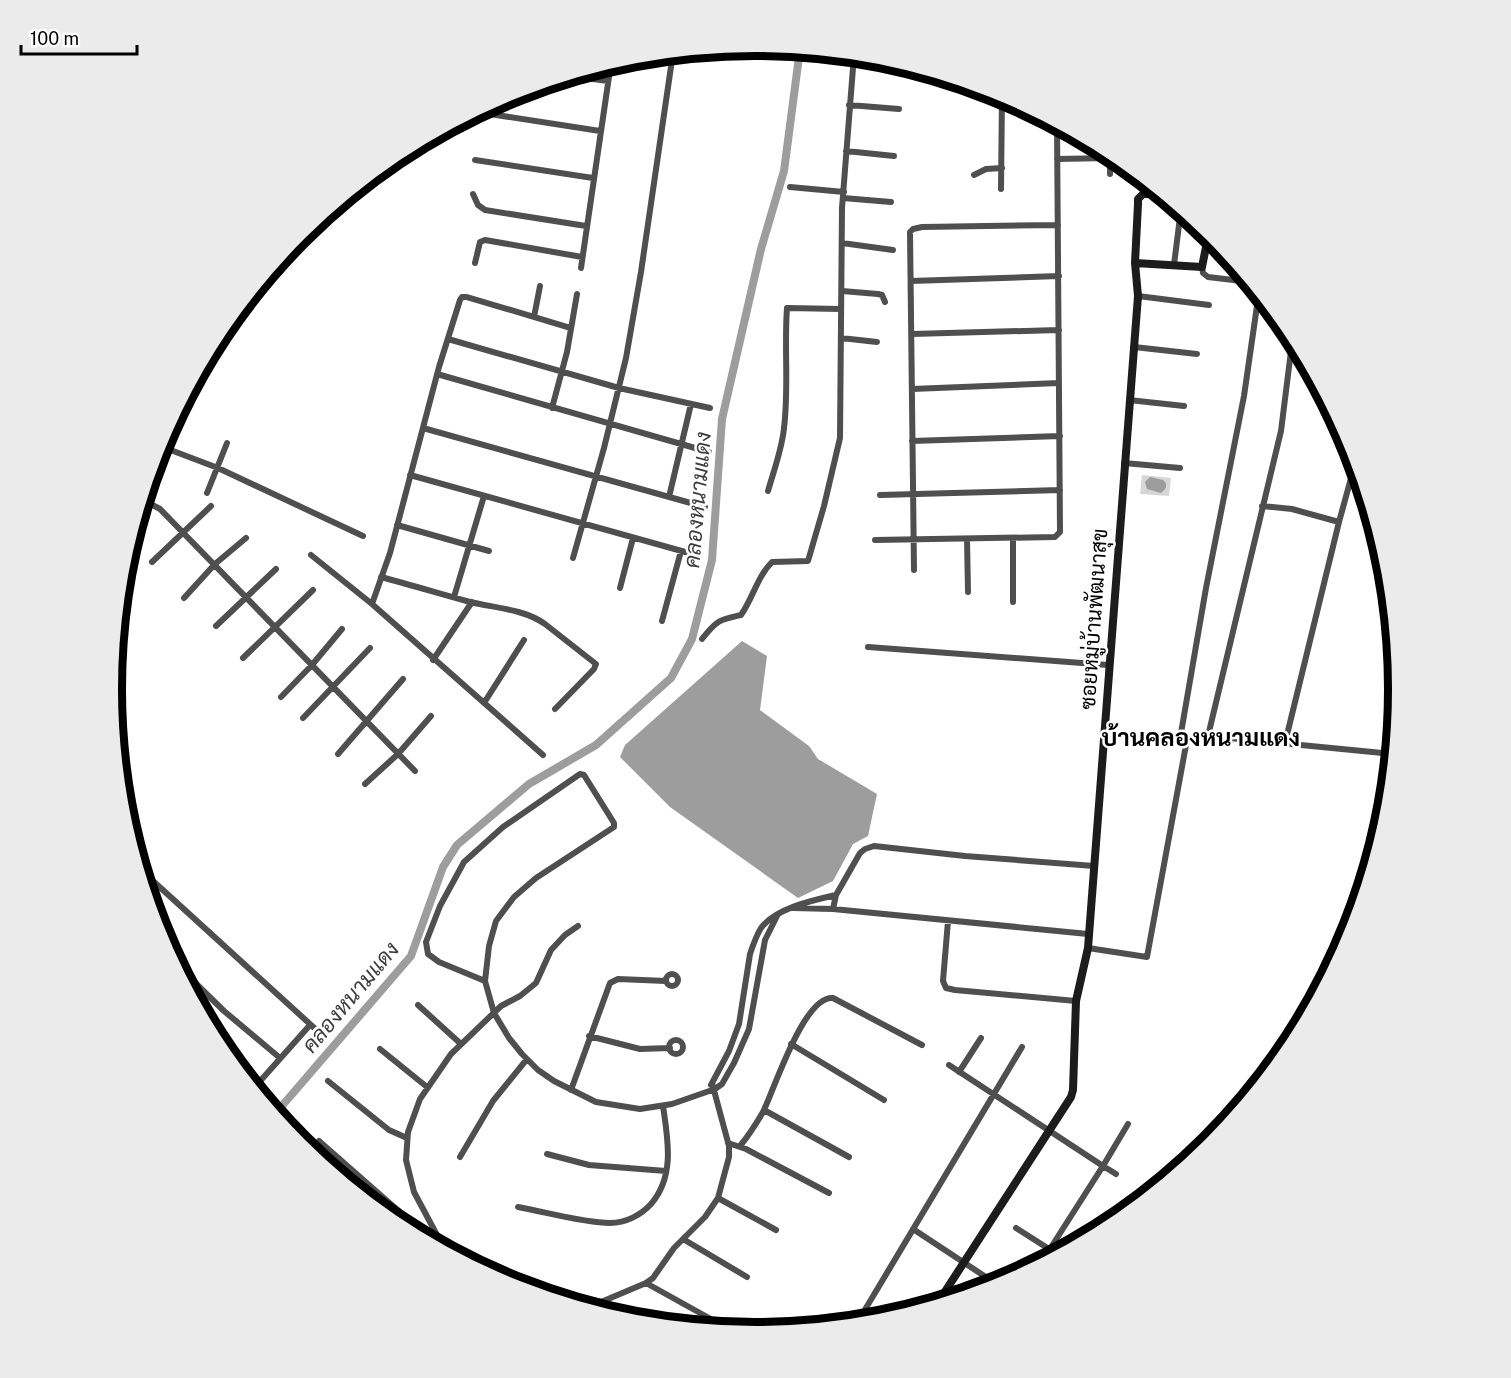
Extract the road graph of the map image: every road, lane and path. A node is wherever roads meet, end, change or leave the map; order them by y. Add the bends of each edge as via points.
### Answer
1 (672, 61) edge
2 (853, 64) edge
3 (609, 73) edge
4 (588, 78) edge
5 (608, 81) junction
6 (849, 105) junction
7 (1002, 106) edge
8 (900, 109) dead end
9 (490, 114) edge
10 (600, 131) junction
11 (1057, 132) edge
12 (846, 151) junction
13 (894, 156) dead end
14 (1097, 156) edge
15 (1057, 159) junction
16 (474, 160) dead end
17 (1109, 164) edge
18 (1002, 168) junction
19 (1110, 174) dead end
20 (974, 175) dead end
21 (593, 178) junction
22 (790, 187) dead end
23 (1001, 189) dead end
24 (473, 194) dead end
25 (1150, 194) edge
26 (843, 195) junction
27 (891, 202) dead end
28 (1180, 219) edge
29 (1058, 225) junction
30 (586, 226) junction
31 (842, 243) junction
32 (1206, 245) edge
33 (893, 250) dead end
34 (582, 257) junction
35 (475, 263) dead end
36 (1135, 263) junction
37 (1174, 266) junction
38 (1202, 267) junction
39 (580, 268) dead end
40 (1059, 276) junction
41 (911, 281) junction
42 (1240, 281) edge
43 (540, 286) dead end
44 (842, 291) junction
45 (577, 294) dead end
46 (1138, 296) junction
47 (885, 302) dead end
48 (1258, 302) edge
49 (1209, 304) dead end
50 (842, 309) junction
51 (534, 317) junction
52 (572, 328) junction
53 (1059, 330) junction
54 (912, 334) junction
55 (841, 338) junction
56 (448, 339) junction
57 (878, 342) dead end
58 (1135, 347) junction
59 (1291, 351) edge
60 (1197, 354) dead end
61 (561, 371) junction
62 (437, 374) junction
63 (1059, 383) junction
64 (619, 388) junction
65 (912, 388) junction
66 (1130, 401) junction
67 (691, 404) junction
68 (1184, 406) dead end
69 (552, 408) junction
70 (710, 408) dead end
71 (610, 424) junction
72 (423, 428) junction
73 (1060, 436) junction
74 (912, 441) junction
75 (227, 443) dead end
76 (682, 444) junction
77 (169, 449) edge
78 (709, 452) dead end
79 (1125, 464) junction
80 (218, 468) junction
81 (1180, 468) dead end
82 (410, 475) junction
83 (1352, 476) edge
84 (596, 477) junction
85 (1060, 490) junction
86 (768, 491) dead end
87 (207, 493) dead end
88 (880, 495) dead end
89 (913, 495) junction
90 (484, 496) junction
91 (669, 497) junction
92 (151, 502) edge
93 (211, 506) dead end
94 (1262, 506) junction
95 (705, 507) dead end
96 (1339, 522) junction
97 (582, 523) junction
98 (397, 525) junction
99 (184, 533) junction
100 (363, 536) dead end
101 (246, 538) dead end
102 (633, 538) junction
103 (1013, 538) junction
104 (967, 539) junction
105 (875, 540) dead end
106 (913, 540) junction
107 (469, 545) junction
108 (489, 551) dead end
109 (681, 551) junction
110 (311, 555) dead end
111 (696, 555) dead end
112 (573, 558) dead end
113 (152, 562) dead end
114 (214, 564) junction
115 (276, 569) dead end
116 (914, 570) dead end
117 (381, 577) junction
118 (620, 588) dead end
119 (313, 590) dead end
120 (968, 592) dead end
121 (246, 597) junction
122 (454, 597) junction
123 (184, 598) dead end
124 (472, 602) junction
125 (1013, 602) dead end
126 (372, 604) junction
127 (662, 621) dead end
128 (216, 626) dead end
129 (275, 627) junction
130 (342, 629) dead end
131 (702, 639) dead end
132 (524, 640) dead end
133 (868, 646) dead end
134 (370, 648) dead end
135 (243, 658) dead end
136 (433, 660) junction
137 (312, 665) junction
138 (1108, 665) junction
139 (403, 679) dead end
140 (333, 686) junction
141 (281, 697) dead end
142 (484, 703) junction
143 (555, 709) dead end
144 (431, 716) dead end
145 (303, 718) dead end
146 (367, 722) junction
147 (1181, 733) dead end
148 (1208, 736) junction
149 (1285, 743) junction
150 (1386, 753) edge
151 (338, 754) dead end
152 (398, 754) junction
153 (543, 755) dead end
154 (415, 771) dead end
155 (365, 784) dead end
156 (1094, 866) junction
157 (152, 880) edge
158 (836, 894) junction
159 (793, 908) junction
160 (833, 909) junction
161 (777, 916) junction
162 (948, 921) junction
163 (578, 926) dead end
164 (1088, 934) junction
165 (1088, 948) junction
166 (194, 981) edge
167 (485, 981) junction
168 (666, 981) dead end
169 (1076, 1001) junction
170 (418, 1005) dead end
171 (494, 1013) junction
172 (310, 1025) junction
173 (322, 1035) dead end
174 (589, 1036) junction
175 (981, 1038) dead end
176 (461, 1044) junction
177 (791, 1044) junction
178 (922, 1045) dead end
179 (1022, 1047) dead end
180 (670, 1048) dead end
181 (380, 1049) dead end
182 (280, 1058) junction
183 (527, 1059) junction
184 (949, 1065) dead end
185 (959, 1072) junction
186 (328, 1081) dead end
187 (259, 1082) edge
188 (427, 1087) junction
189 (710, 1089) junction
190 (571, 1090) junction
191 (993, 1094) junction
192 (884, 1100) dead end
193 (663, 1106) junction
194 (764, 1110) junction
195 (1128, 1124) dead end
196 (1048, 1131) junction
197 (407, 1138) junction
198 (319, 1141) dead end
199 (728, 1143) junction
200 (740, 1146) junction
201 (547, 1154) dead end
202 (460, 1157) dead end
203 (849, 1157) dead end
204 (1103, 1166) junction
205 (666, 1170) junction
206 (1116, 1174) dead end
207 (829, 1193) dead end
208 (718, 1198) junction
209 (518, 1207) dead end
210 (405, 1217) edge
211 (1016, 1228) dead end
212 (913, 1229) junction
213 (776, 1230) dead end
214 (432, 1233) edge
215 (438, 1237) joint
216 (683, 1239) junction
217 (1049, 1249) joint
218 (963, 1263) junction
219 (747, 1277) dead end
220 (987, 1278) edge
221 (646, 1283) junction
222 (544, 1286) edge
223 (944, 1294) edge
224 (581, 1298) edge
225 (585, 1299) edge
226 (863, 1313) edge
227 (714, 1321) edge

1 - 64 street via 640,280
2 - 6 street
3 - 5 street
4 - 5 street
5 - 10 street
6 - 8 street
6 - 12 street
7 - 18 street
9 - 10 street
10 - 21 street
11 - 15 street
12 - 13 street
12 - 26 street
14 - 15 street
15 - 29 street
16 - 21 street
17 - 19 street
18 - 20 street
18 - 23 street
21 - 30 street
22 - 26 street
24 - 30 street via 484,210
25 - 36 street, ซอยหมู่บ้านพัฒนาสุข via 1138,199
26 - 27 street
26 - 31 street
28 - 37 street
29 - 40 street
29 - 41 street via 913,229
30 - 34 street
31 - 33 street
31 - 44 street
32 - 38 street
34 - 35 street via 485,240 478,245
34 - 39 street
36 - 37 street
36 - 46 street, ซอยหมู่บ้านพัฒนาสุข
37 - 38 street
38 - 42 street via 1208,277
40 - 41 street
40 - 53 street
41 - 54 street
43 - 51 street
44 - 47 street via 882,295
44 - 50 street
45 - 52 street
46 - 49 street
46 - 58 street, ซอยหมู่บ้านพัฒนาสุข
48 - 147 street via 1244,396
50 - 55 street
50 - 86 street via 787,308 785,422
51 - 52 street
51 - 56 street via 462,297
52 - 61 street
53 - 54 street
53 - 63 street
54 - 65 street
55 - 57 street
55 - 131 street via 838,448 808,561 772,562 741,615 721,620
56 - 61 street
56 - 62 street
58 - 60 street
58 - 66 street, ซอยหมู่บ้านพัฒนาสุข
59 - 94 street via 1283,419
61 - 64 street
61 - 69 street
62 - 69 street
62 - 72 street
63 - 65 street
63 - 73 street
64 - 67 street
64 - 71 street
65 - 74 street
66 - 68 street
66 - 79 street, ซอยหมู่บ้านพัฒนาสุข
67 - 70 street
67 - 76 street
69 - 71 street
71 - 76 street
71 - 84 street
72 - 82 street
72 - 84 street
73 - 74 street
73 - 85 street
74 - 89 street
75 - 80 street
76 - 78 street
76 - 91 street
77 - 80 street
79 - 81 street
79 - 138 street, ซอยหมู่บ้านพัฒนาสุข
80 - 87 street
80 - 100 street
82 - 90 street
82 - 98 street
83 - 96 street
84 - 91 street
84 - 97 street
85 - 89 street
85 - 103 street via 1058,535
88 - 89 street
89 - 106 street
90 - 97 street
90 - 107 street
91 - 95 street
92 - 99 street
93 - 99 street
94 - 96 street via 1292,509
94 - 148 street
96 - 149 street
97 - 102 street
97 - 112 street
98 - 107 street
98 - 117 street
99 - 113 street
99 - 114 street
101 - 114 street
102 - 109 street
102 - 118 street
103 - 104 street
103 - 125 street
104 - 106 street
104 - 120 street
105 - 106 street
106 - 116 street
107 - 108 street
107 - 122 street
109 - 111 street
109 - 127 street
110 - 126 street
114 - 121 street
114 - 123 street
115 - 121 street
117 - 122 street
117 - 126 street
119 - 129 street
121 - 128 street
121 - 129 street
122 - 124 street
124 - 136 street
124 - 143 street via 537,618 595,662 594,669
126 - 136 street
129 - 135 street
129 - 137 street
130 - 137 street
132 - 142 street
133 - 138 street
134 - 140 street
136 - 142 street
137 - 140 street
137 - 141 street
138 - 156 street, ซอยหมู่บ้านพัฒนาสุข
139 - 146 street
140 - 145 street
140 - 146 street
142 - 153 street
144 - 152 street
146 - 151 street
146 - 152 street
148 - 149 street
148 - 165 street via 1196,736 1186,745 1147,957
149 - 150 street
152 - 154 street
152 - 155 street
156 - 158 street via 874,846 860,853
156 - 164 street, ซอยหมู่บ้านพัฒนาสุข
157 - 172 street
158 - 159 street
158 - 160 street
159 - 160 street
159 - 161 street
160 - 162 street
161 - 189 street via 762,926 753,944 739,1024
161 - 189 street via 765,940 753,1016 743,1045 722,1084
162 - 164 street
162 - 169 street via 943,981 946,988
163 - 171 street via 551,950 537,983
164 - 165 street, ซอยหมู่บ้านพัฒนาสุข
165 - 169 street, ซอยหมู่บ้านพัฒนาสุข
166 - 182 street
167 - 167 street via 496,921 514,897 614,827 582,774 502,827 464,862 440,906 426,942 428,954
167 - 171 street
168 - 174 street via 613,981
169 - 196 street, ซอยหมู่บ้านพัฒนาสุข via 1073,1090
170 - 176 street
171 - 176 street
171 - 183 street
172 - 173 street
172 - 182 street
174 - 180 street via 640,1049
174 - 190 street
175 - 185 street
176 - 188 street
177 - 178 street via 809,1015 829,997
177 - 192 street
177 - 194 street
179 - 191 street
181 - 188 street
182 - 187 street
183 - 190 street
183 - 202 street via 493,1101
184 - 185 street
185 - 191 street
186 - 197 street via 389,1130
188 - 197 street
189 - 193 street
189 - 199 street
190 - 193 street via 617,1107
191 - 196 street
191 - 212 street
193 - 205 street via 668,1141
194 - 200 street
194 - 203 street
195 - 204 street
196 - 204 street
196 - 218 street, ซอยหมู่บ้านพัฒนาสุข
197 - 215 street via 408,1174
198 - 210 street
199 - 200 street
199 - 208 street via 729,1157
200 - 207 street
201 - 205 street via 589,1165
204 - 206 street
204 - 217 street
205 - 209 street via 661,1191 646,1209 628,1220 598,1222
208 - 213 street
208 - 216 street
211 - 217 street
212 - 218 street
212 - 226 street
214 - 215 street
216 - 219 street
216 - 221 street
218 - 220 street
218 - 223 street, ซอยหมู่บ้านพัฒนาสุข
221 - 225 street via 601,1302
221 - 227 street
222 - 224 street

